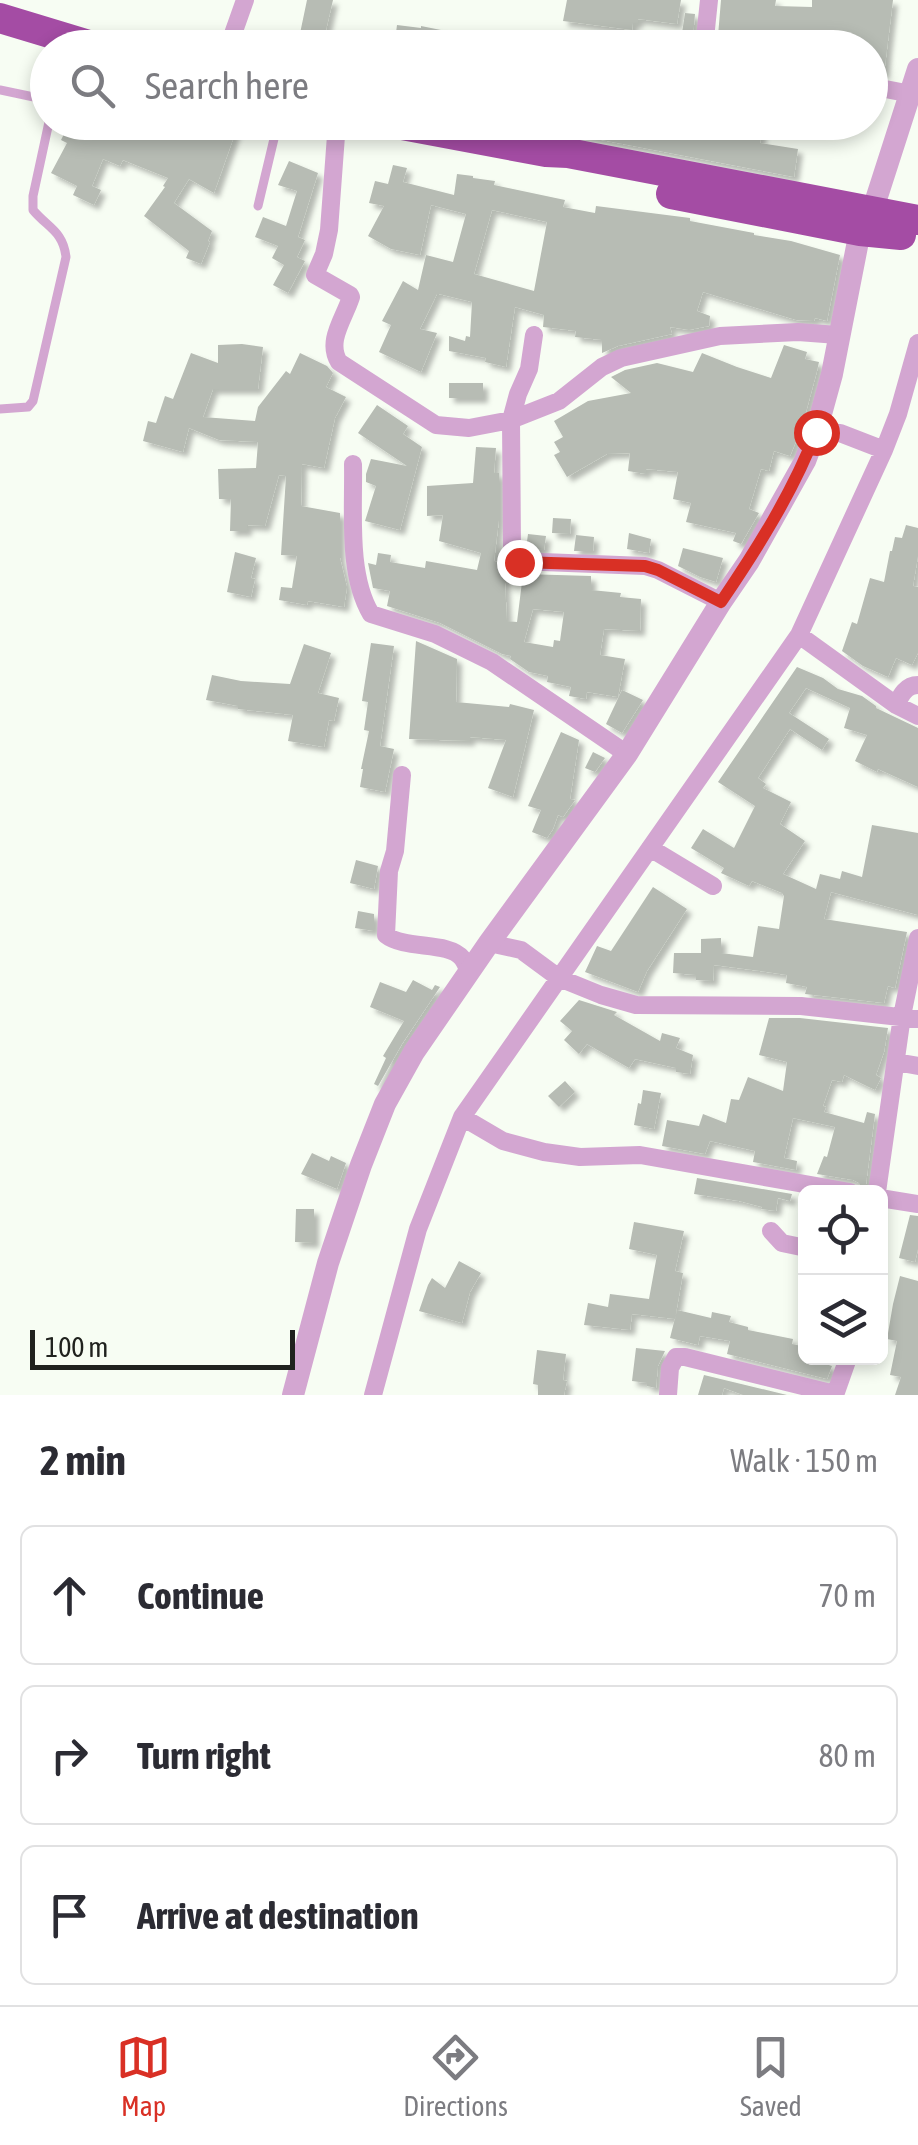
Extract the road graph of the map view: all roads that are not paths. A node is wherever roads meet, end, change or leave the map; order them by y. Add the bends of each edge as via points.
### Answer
1 (244, 0) edge
2 (710, 0) edge
3 (0, 18) edge
4 (32, 30) edge
5 (234, 30) edge
6 (706, 30) edge
7 (918, 69) edge
8 (888, 89) edge
9 (0, 90) edge
10 (912, 94) junction
11 (30, 96) edge
12 (45, 140) edge
13 (274, 140) edge
14 (336, 140) edge
15 (482, 140) edge
16 (258, 206) dead end
17 (918, 220) edge
18 (872, 222) junction
19 (918, 237) edge
20 (838, 335) junction
21 (534, 336) dead end
22 (918, 343) edge
23 (0, 409) edge
24 (898, 414) junction
25 (918, 417) edge
26 (511, 420) junction
27 (828, 432) junction
28 (877, 447) junction
29 (352, 464) dead end
30 (721, 602) junction
31 (799, 634) junction
32 (918, 686) edge
33 (896, 704) junction
34 (918, 716) edge
35 (627, 754) junction
36 (402, 775) dead end
37 (650, 848) junction
38 (713, 886) dead end
39 (918, 938) edge
40 (489, 943) junction
41 (470, 973) junction
42 (556, 974) junction
43 (910, 1018) edge
44 (896, 1062) junction
45 (918, 1066) edge
46 (462, 1117) junction
47 (810, 1185) edge
48 (880, 1185) edge
49 (888, 1197) edge
50 (918, 1204) edge
51 (772, 1232) dead end
52 (798, 1247) edge
53 (845, 1365) edge
54 (835, 1394) edge
55 (293, 1395) edge
56 (373, 1395) edge
57 (668, 1395) edge

1 - 5 street
2 - 6 street
3 - 4 highway
7 - 10 street
8 - 10 street
9 - 11 lane
10 - 18 street
12 - 23 lane via 33,210 65,242 66,256 33,401
13 - 16 lane
14 - 26 street via 330,230 315,275 350,295 334,340 337,360 436,425 469,428
15 - 18 highway via 546,152 563,165 618,183
17 - 18 highway
18 - 19 highway
18 - 20 street
20 - 26 street via 720,336 621,358 559,401
20 - 27 street
21 - 26 street
22 - 24 street
24 - 25 street
24 - 28 street
26 - 30 street via 517,561 645,566
27 - 28 street
27 - 30 street
28 - 31 street
29 - 35 street via 356,569 370,614 435,634 492,662
30 - 35 street
31 - 33 street
31 - 37 street
32 - 33 street
33 - 34 street
35 - 40 street
36 - 41 street via 386,934 451,951
37 - 38 street
37 - 42 street
39 - 43 street
40 - 41 street
40 - 42 street via 522,950
41 - 55 street via 385,1104 328,1263
42 - 43 street via 636,1005 801,1006
42 - 46 street
43 - 44 street
44 - 45 street
44 - 48 street
46 - 47 street via 503,1141 544,1152 640,1155
46 - 56 street via 418,1229
49 - 50 street
51 - 52 street via 782,1244
53 - 54 street
54 - 57 street via 676,1357

